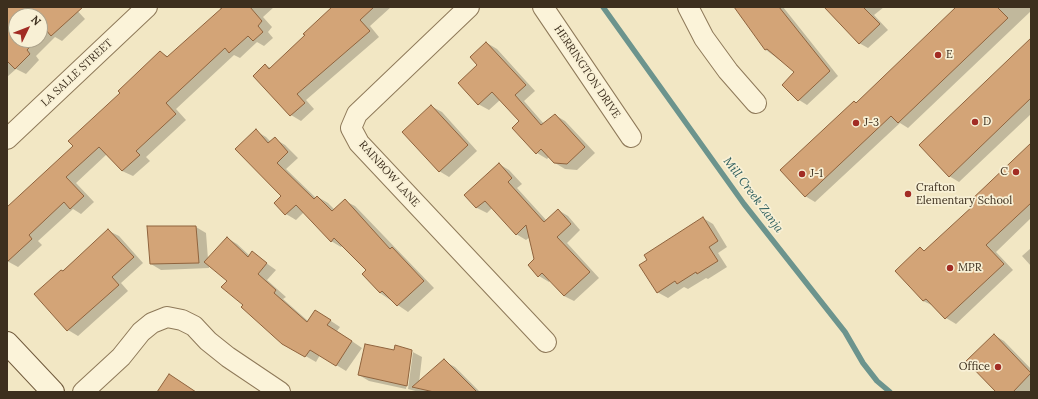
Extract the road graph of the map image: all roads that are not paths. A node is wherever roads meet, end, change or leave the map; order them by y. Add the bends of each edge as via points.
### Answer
1 (147, 7) edge
2 (469, 7) edge
3 (543, 7) edge
4 (688, 7) edge
5 (756, 103) dead end
6 (631, 137) dead end
7 (7, 139) edge
8 (546, 342) dead end
9 (7, 343) edge
10 (53, 392) edge
11 (83, 392) edge
12 (280, 392) edge

1 - 7 street, LA SALLE STREET
2 - 8 street, RAINBOW LANE via 357,114 351,128 359,143
3 - 6 street, HERRINGTON DRIVE
4 - 5 street via 704,38
9 - 10 street
11 - 12 street via 121,357 152,323 167,317 194,326 228,357

